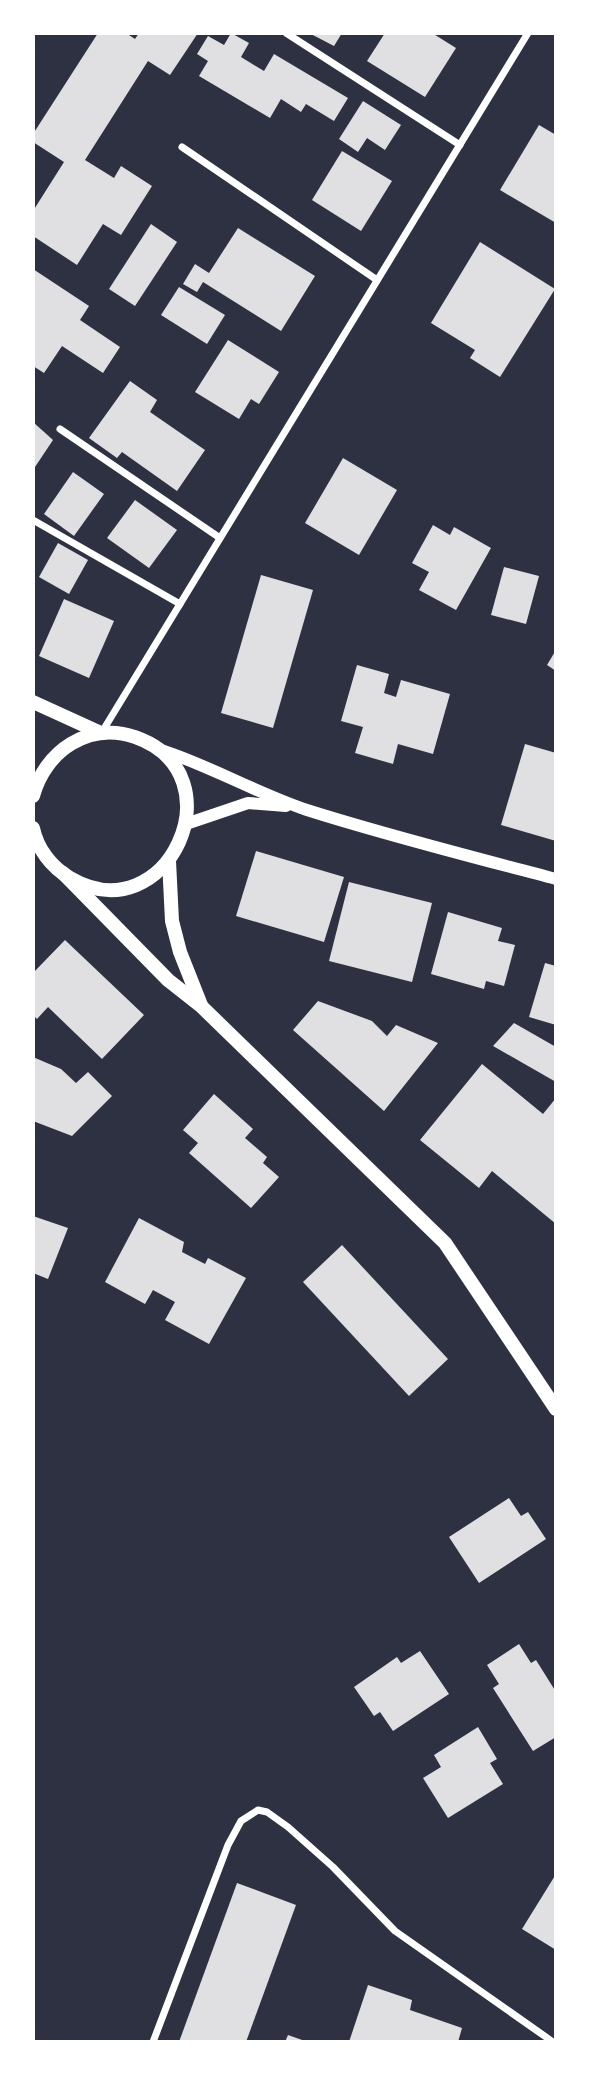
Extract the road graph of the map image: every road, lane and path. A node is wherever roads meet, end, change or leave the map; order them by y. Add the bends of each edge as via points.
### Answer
1 (286, 33) edge
2 (527, 33) edge
3 (460, 145) junction
4 (182, 147) dead end
5 (377, 279) junction
6 (60, 429) dead end
7 (33, 520) edge
8 (220, 538) junction
9 (180, 604) junction
10 (33, 702) edge
11 (101, 733) junction
12 (155, 748) junction
13 (34, 787) edge
14 (304, 809) junction
15 (186, 824) junction
16 (33, 828) edge
17 (37, 846) edge
18 (169, 861) junction
19 (63, 873) junction
20 (556, 879) edge
21 (201, 1006) junction
22 (556, 1409) edge
23 (153, 2042) edge
24 (553, 2042) edge

1 - 3 street
2 - 3 street
3 - 5 street
4 - 5 street
5 - 8 street
6 - 8 street
7 - 9 street
8 - 9 street
9 - 11 street
10 - 11 main road
11 - 12 main road via 130,735
11 - 13 main road via 79,738 61,750
12 - 14 street
12 - 15 main road via 170,761 183,786
14 - 15 street via 248,803
14 - 20 street
15 - 18 main road
16 - 17 main road
17 - 19 main road
18 - 19 main road via 148,878 123,888 87,886
18 - 21 main road via 174,928
19 - 21 main road via 168,980
21 - 22 main road via 444,1243
23 - 24 street via 228,1845 241,1821 258,1810 288,1827 395,1931

